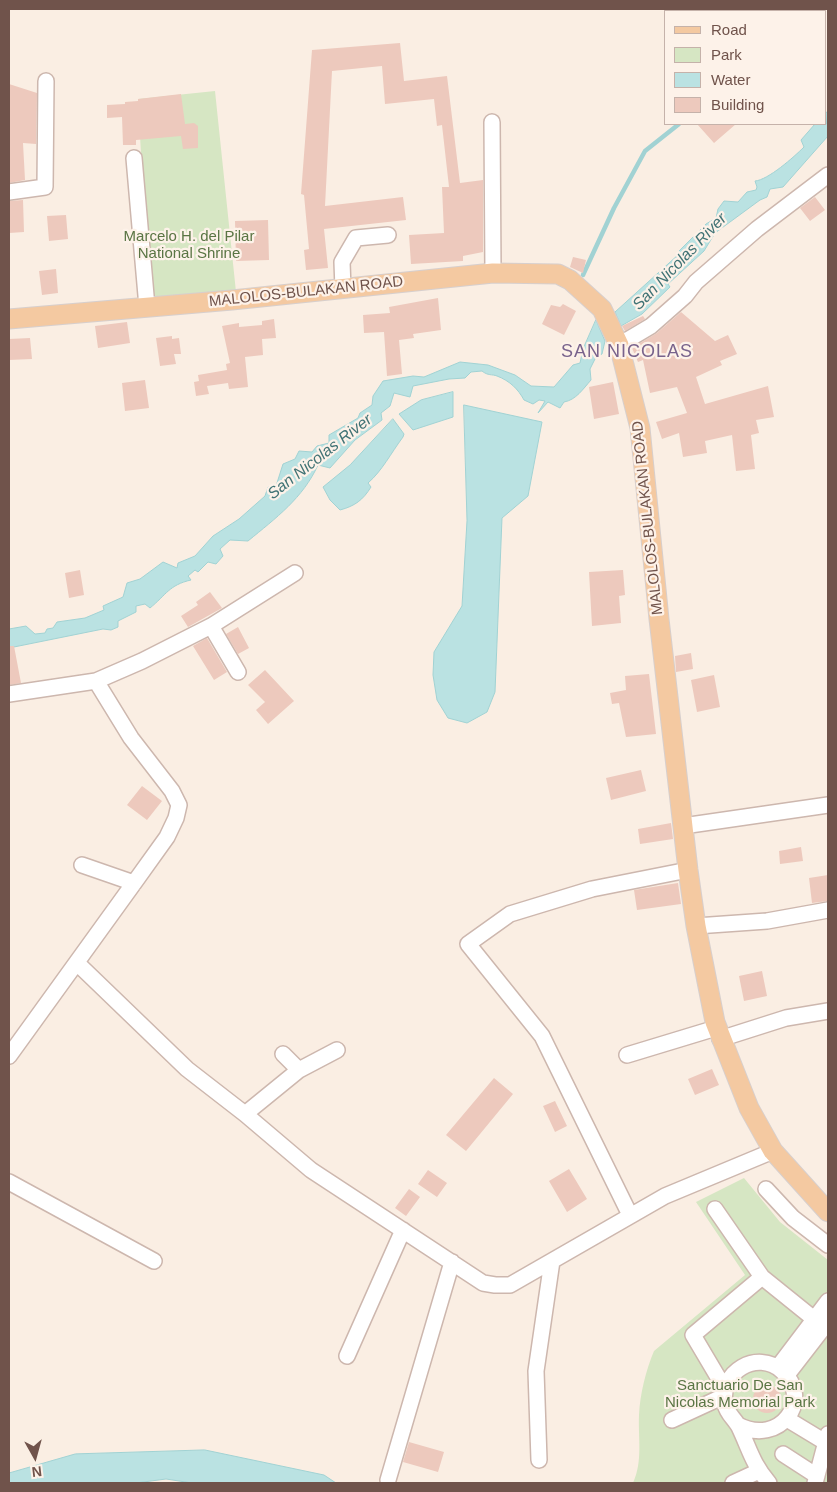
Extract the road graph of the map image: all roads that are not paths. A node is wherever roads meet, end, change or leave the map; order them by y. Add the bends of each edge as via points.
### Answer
1 (46, 81) dead end
2 (492, 122) dead end
3 (134, 158) dead end
4 (828, 175) edge
5 (9, 192) edge
6 (388, 235) dead end
7 (493, 273) junction
8 (343, 289) junction
9 (147, 307) junction
10 (9, 319) edge
11 (617, 340) junction
12 (294, 573) dead end
13 (211, 626) junction
14 (238, 672) dead end
15 (96, 681) junction
16 (9, 694) edge
17 (828, 805) edge
18 (683, 826) junction
19 (82, 865) dead end
20 (688, 870) junction
21 (134, 883) junction
22 (828, 910) edge
23 (696, 926) junction
24 (77, 963) junction
25 (828, 1011) edge
26 (718, 1034) junction
27 (336, 1050) dead end
28 (282, 1054) dead end
29 (627, 1055) dead end
30 (9, 1056) edge
31 (299, 1070) junction
32 (245, 1114) junction
33 (773, 1151) junction
34 (9, 1182) edge
35 (766, 1189) dead end
36 (716, 1209) dead end
37 (828, 1212) edge
38 (630, 1214) junction
39 (402, 1230) junction
40 (828, 1245) edge
41 (154, 1261) dead end
42 (552, 1261) junction
43 (452, 1262) junction
44 (762, 1277) junction
45 (828, 1301) edge
46 (822, 1323) edge
47 (347, 1356) dead end
48 (782, 1371) junction
49 (724, 1392) junction
50 (786, 1419) junction
51 (672, 1420) dead end
52 (738, 1425) junction
53 (827, 1438) edge
54 (783, 1454) dead end
55 (539, 1460) dead end
56 (759, 1471) junction
57 (816, 1479) edge
58 (388, 1480) dead end
59 (733, 1483) edge
60 (770, 1483) edge

1 - 5 street via 46,187
2 - 7 street
3 - 9 street
4 - 11 street via 757,229 651,326
6 - 8 street via 356,238 342,262
7 - 8 main road, MALOLOS-BULAKAN ROAD
7 - 11 main road, MALOLOS-BULAKAN ROAD via 558,274 570,280 602,309
8 - 9 main road, MALOLOS-BULAKAN ROAD
9 - 10 main road, MALOLOS-BULAKAN ROAD
11 - 18 main road, MALOLOS-BULAKAN ROAD via 640,428
12 - 13 street
13 - 14 street
13 - 15 street
15 - 16 street
15 - 21 street via 131,738 179,805 166,837
17 - 18 street
18 - 20 main road, MALOLOS-BULAKAN ROAD
19 - 21 street
20 - 23 main road, MALOLOS-BULAKAN ROAD
20 - 38 street via 592,889 510,914 468,944 542,1036
21 - 24 street
22 - 23 street via 768,920
23 - 26 main road, MALOLOS-BULAKAN ROAD
24 - 30 street
24 - 32 street via 187,1069
25 - 26 street
26 - 29 street
26 - 33 main road, MALOLOS-BULAKAN ROAD via 749,1108
27 - 31 street
28 - 31 street
31 - 32 street
32 - 39 street via 311,1170
33 - 37 main road, MALOLOS-BULAKAN ROAD
33 - 38 street
34 - 41 street
35 - 40 street via 793,1218
36 - 44 street
38 - 42 street
39 - 43 street
39 - 47 street
42 - 43 street via 510,1285 483,1282
42 - 55 street via 536,1371
43 - 58 street
44 - 46 street
44 - 49 street via 693,1335
45 - 46 street
46 - 48 street
48 - 49 street via 762,1362 746,1364 733,1374
48 - 50 street via 792,1385 794,1397
49 - 51 street
49 - 52 street via 726,1407
50 - 52 street via 779,1426 758,1432
50 - 53 street
52 - 56 street
53 - 57 street
54 - 57 street
56 - 59 street
56 - 60 street

